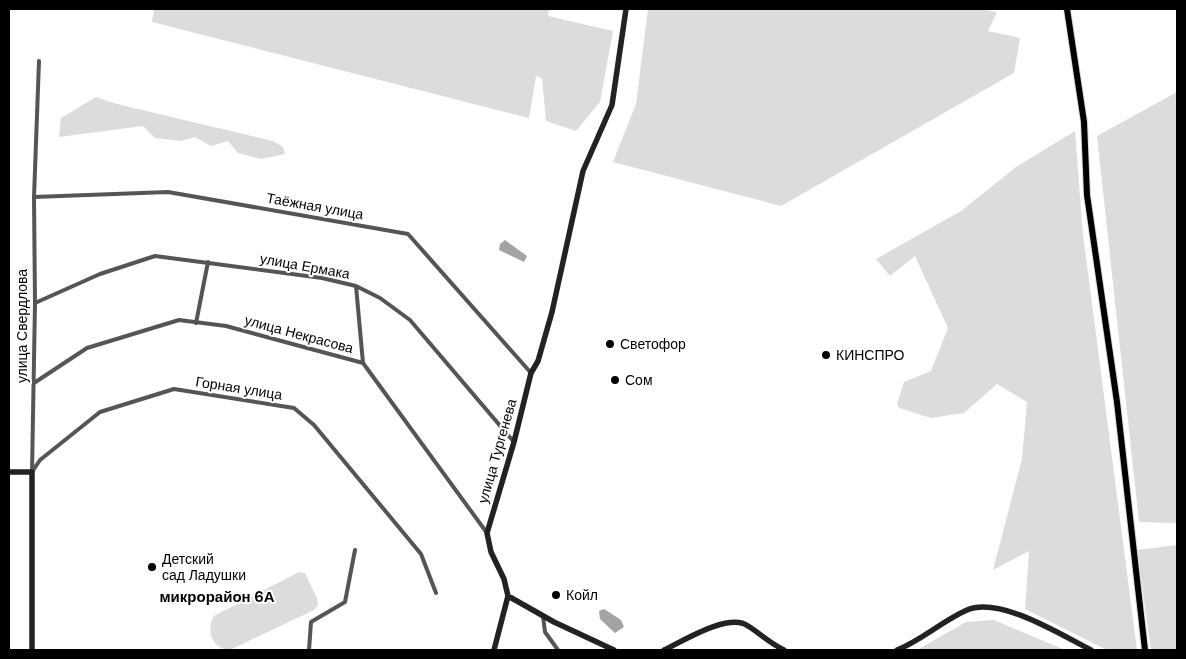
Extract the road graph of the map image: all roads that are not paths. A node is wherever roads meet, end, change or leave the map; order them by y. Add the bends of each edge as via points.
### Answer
1 (626, 9) edge
2 (1067, 9) edge
3 (39, 61) dead end
4 (34, 197) junction
5 (208, 262) junction
6 (356, 286) junction
7 (35, 303) junction
8 (196, 322) junction
9 (363, 363) junction
10 (531, 373) junction
11 (34, 383) junction
12 (514, 442) junction
13 (9, 472) edge
14 (32, 472) junction
15 (487, 533) junction
16 (355, 550) dead end
17 (436, 592) dead end
18 (508, 596) junction
19 (543, 616) junction
20 (32, 650) edge
21 (309, 650) edge
22 (494, 650) edge
23 (558, 650) edge
24 (614, 650) edge
25 (664, 650) edge
26 (784, 650) edge
27 (897, 650) edge
28 (1091, 650) edge
29 (1145, 650) edge

1 - 10 street, улица Тургенева via 612,105 583,171 552,312 538,362
2 - 29 main road via 1084,122 1087,195 1117,402
3 - 4 street, улица Свердлова
4 - 7 street, улица Свердлова
4 - 10 street, Таёжная улица via 168,192 408,234
5 - 6 street, улица Ермака
5 - 7 street, улица Ермака via 156,256 100,274
5 - 8 street
6 - 9 street
6 - 12 street, улица Ермака via 380,298 410,320
7 - 11 street, улица Свердлова
8 - 9 street, улица Некрасова via 226,326
8 - 11 street, улица Некрасова via 179,320 87,348
9 - 15 street, улица Некрасова
10 - 12 street, улица Тургенева
11 - 14 street, улица Свердлова
12 - 15 street, улица Тургенева
13 - 14 street
14 - 17 street, Горная улица via 40,460 100,412 174,389 294,408 314,425 421,554
14 - 20 street, улица Свердлова
15 - 18 street
16 - 21 street via 345,602 311,622
18 - 19 street
18 - 22 street
19 - 23 street via 545,632
19 - 24 street
25 - 26 street via 720,624 734,622 747,624 766,641
27 - 28 street via 968,609 979,608 1002,609

